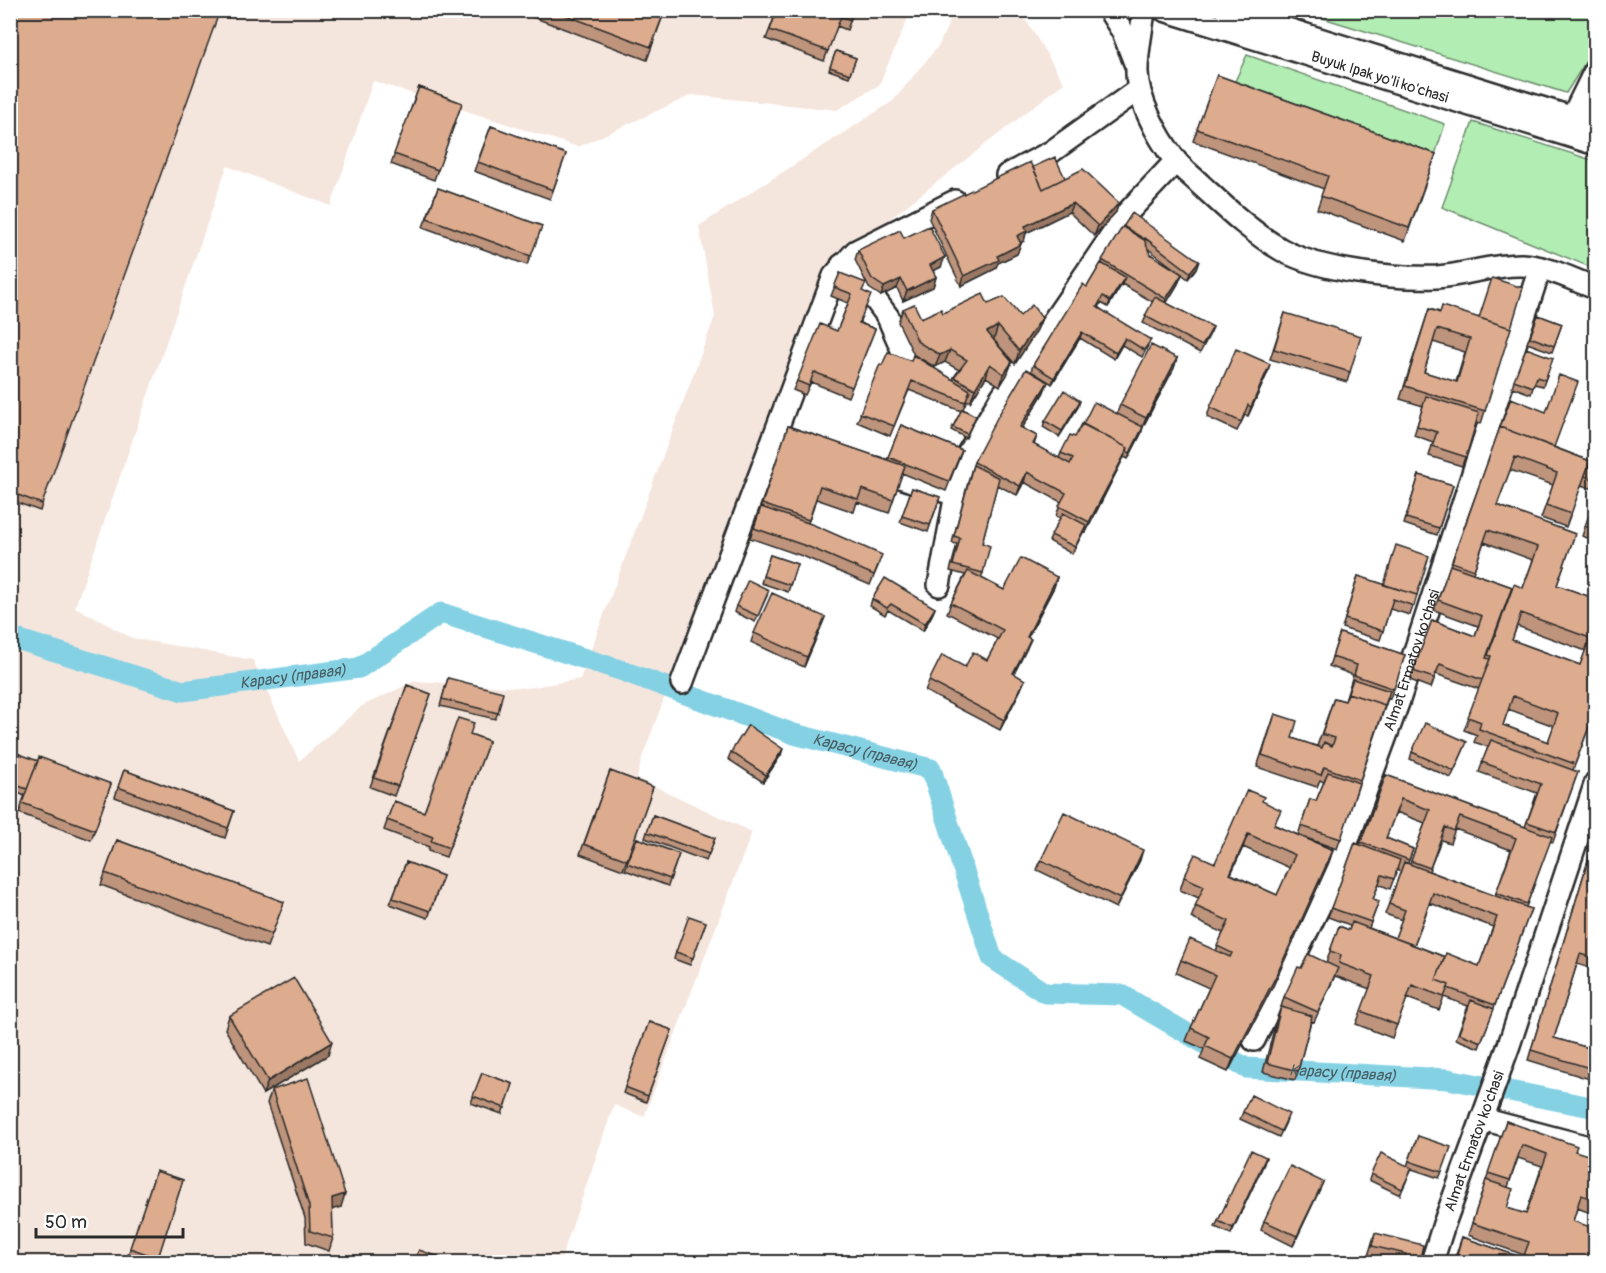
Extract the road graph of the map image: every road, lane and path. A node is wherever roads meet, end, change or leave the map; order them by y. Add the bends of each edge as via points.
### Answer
1 (1109, 10) edge
2 (1144, 10) edge
3 (1164, 10) edge
4 (1226, 10) edge
5 (1596, 69) edge
6 (1138, 79) junction
7 (1596, 125) edge
8 (1568, 126) junction
9 (1596, 144) edge
10 (1176, 161) junction
11 (990, 183) edge
12 (969, 194) edge
13 (842, 265) junction
14 (1540, 268) junction
15 (1596, 288) edge
16 (904, 354) dead end
17 (775, 434) junction
18 (796, 441) edge
19 (860, 463) edge
20 (956, 494) junction
21 (939, 585) dead end
22 (682, 682) dead end
23 (1596, 782) edge
24 (1254, 1040) edge
25 (1484, 1115) junction
26 (1596, 1149) edge
27 (1432, 1263) edge

1 - 6 street via 1123,32
2 - 6 street
3 - 8 street, Buyuk Ipak yo'li ko'chasi
4 - 8 street, Buyuk Ipak yo'li ko'chasi
5 - 8 street
6 - 10 street via 1155,129
6 - 11 street via 1051,152
7 - 8 street, Buyuk Ipak yo'li ko'chasi
8 - 9 street, Buyuk Ipak yo'li ko'chasi
10 - 14 street via 1257,234 1283,251 1311,262 1339,269 1438,277 1509,265
10 - 20 street via 1128,212 1002,396 964,460
12 - 13 street via 856,251
13 - 16 street via 888,317
13 - 17 street via 834,276
14 - 15 street
14 - 24 street, Almat Ermatov ko'chasi via 1401,692 1340,861
17 - 18 street
17 - 22 street
19 - 20 street
20 - 21 street
23 - 25 street, Almat Ermatov ko'chasi
25 - 26 street
25 - 27 street, Almat Ermatov ko'chasi

